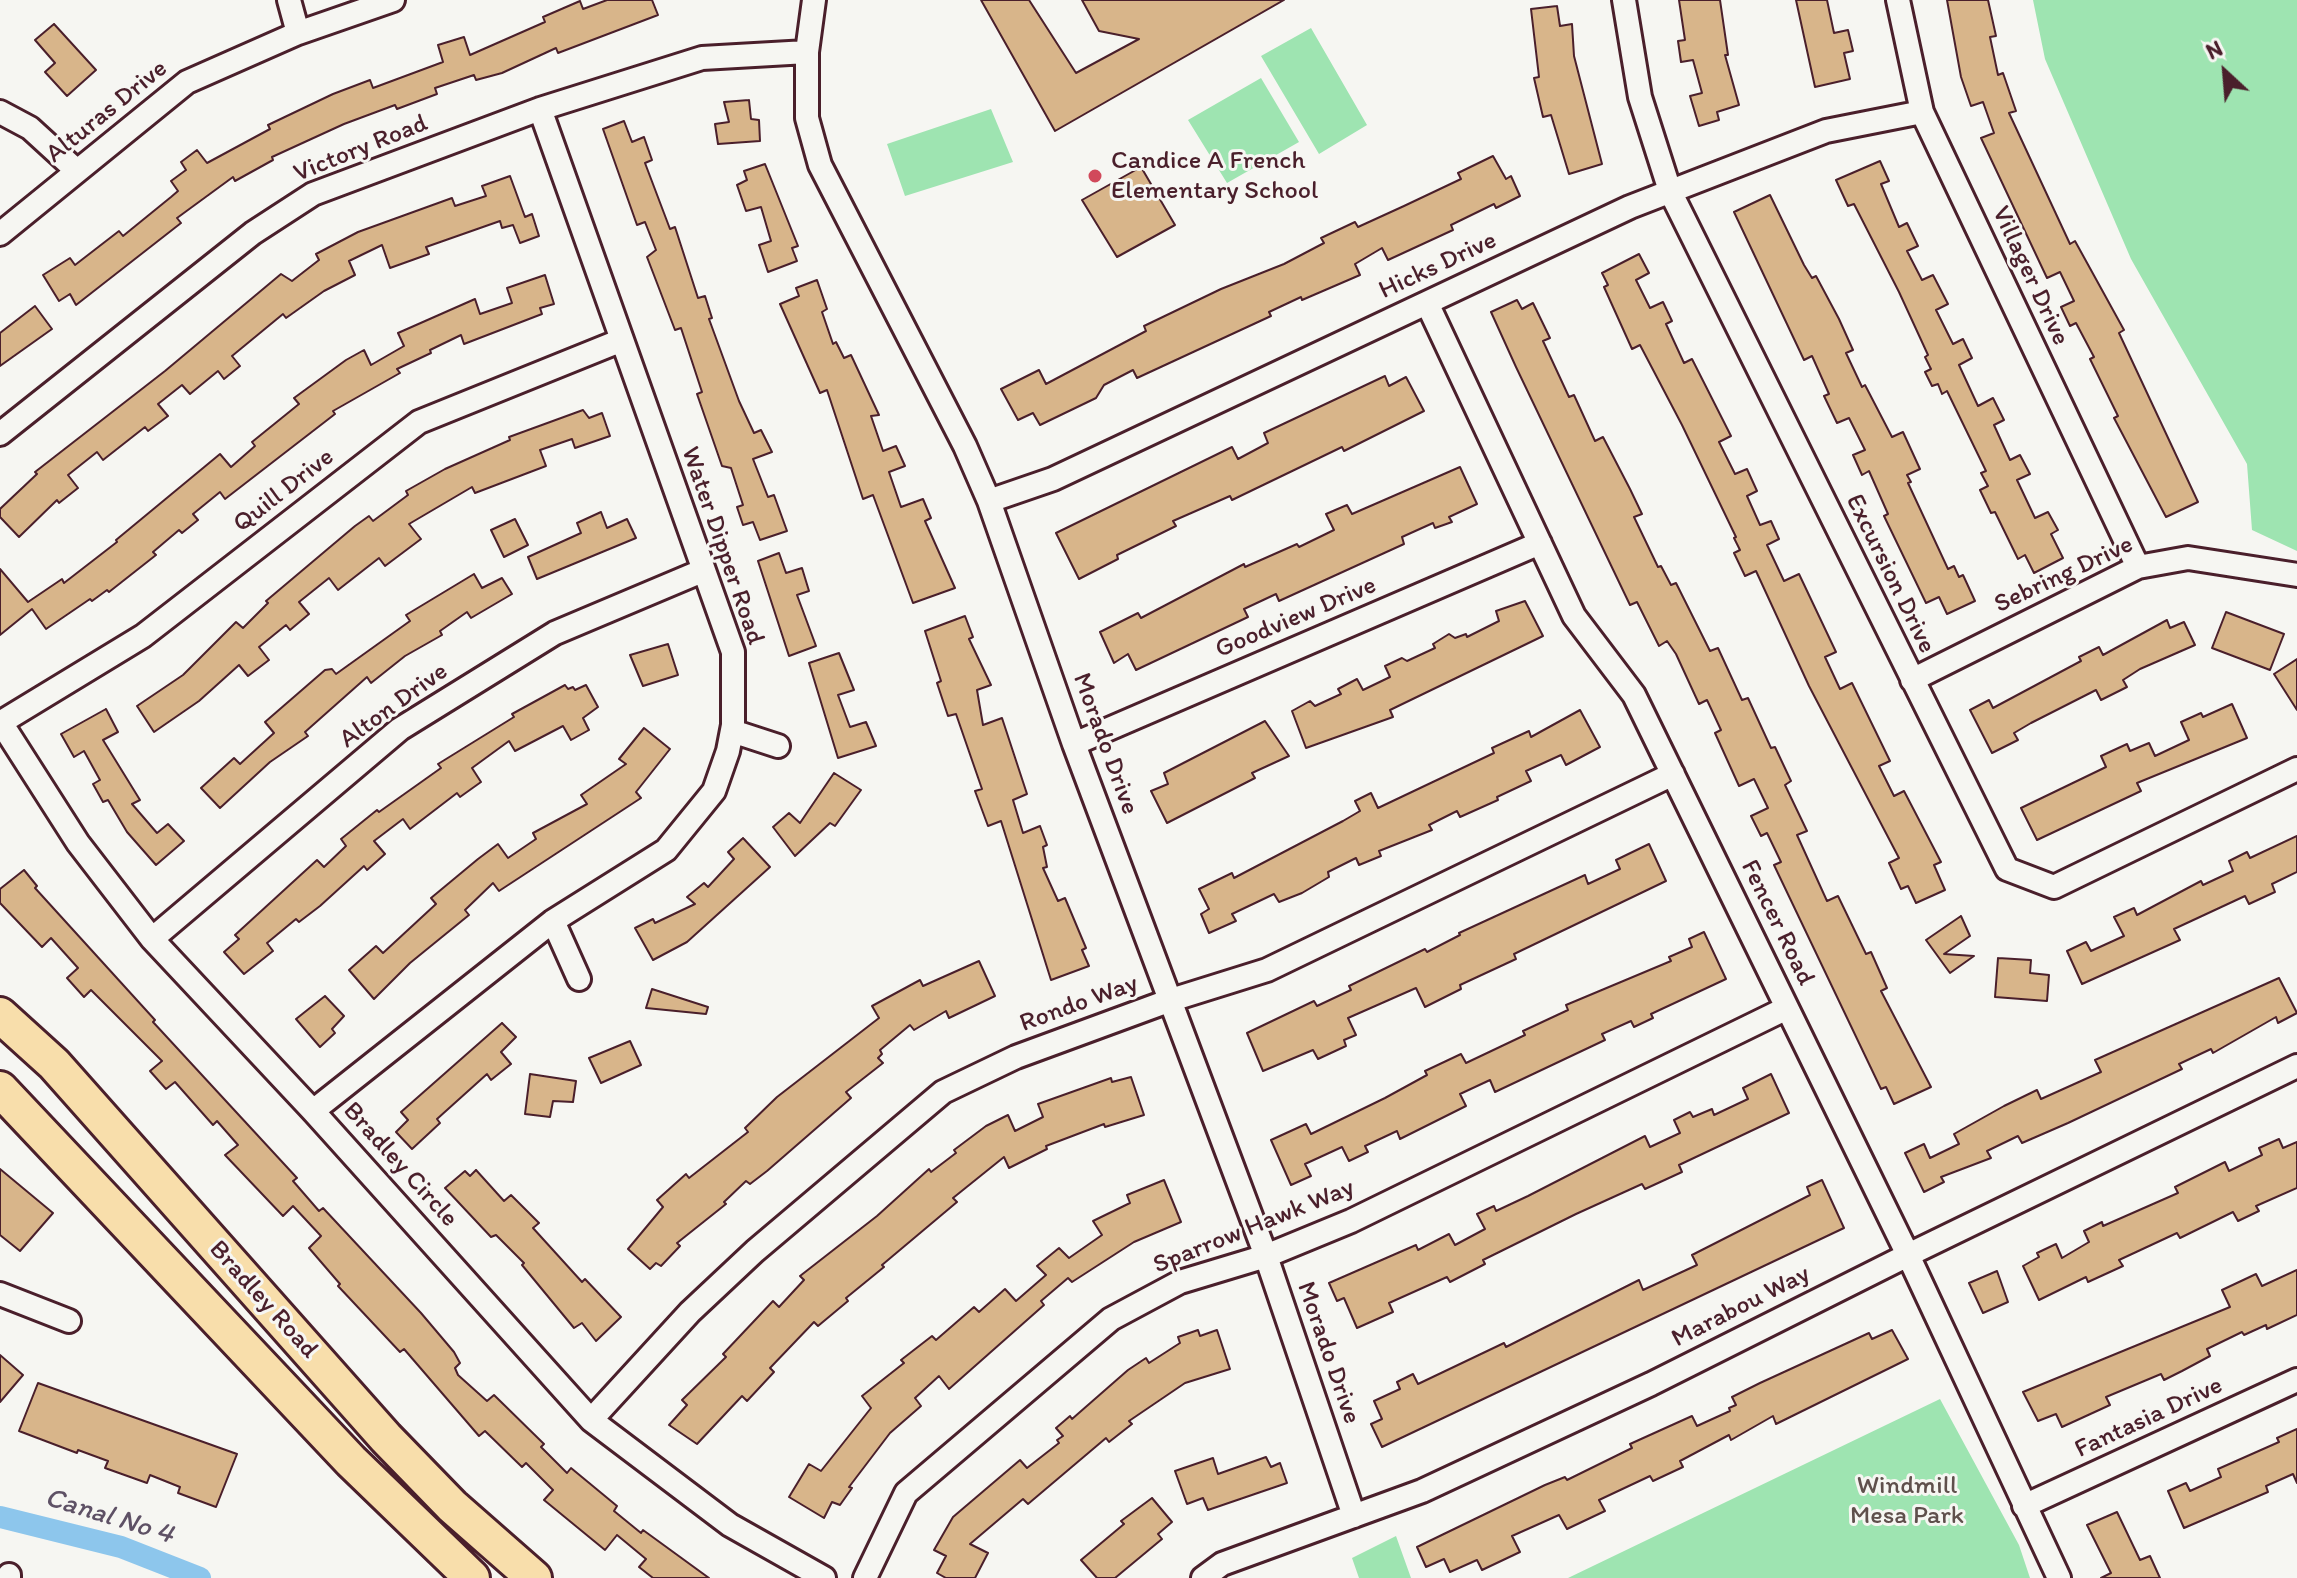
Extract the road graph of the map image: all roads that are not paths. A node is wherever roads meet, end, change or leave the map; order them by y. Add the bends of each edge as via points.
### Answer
1 (289, 0) edge
2 (393, 0) edge
3 (814, 0) edge
4 (1624, 0) edge
5 (1898, 0) edge
6 (298, 33) junction
7 (807, 52) junction
8 (540, 109) junction
9 (0, 112) edge
10 (1922, 112) junction
11 (77, 171) junction
12 (1670, 191) junction
13 (0, 234) edge
14 (1427, 303) junction
15 (622, 340) junction
16 (0, 434) edge
17 (989, 501) junction
18 (1540, 543) junction
19 (2138, 567) junction
20 (702, 571) junction
21 (2297, 575) edge
22 (1912, 680) junction
23 (0, 722) edge
24 (732, 731) junction
25 (1074, 744) junction
26 (778, 746) dead end
27 (2297, 769) edge
28 (1673, 774) junction
29 (553, 921) junction
30 (152, 939) junction
31 (579, 979) dead end
32 (1171, 1000) junction
33 (1787, 1008) junction
34 (0, 1015) edge
35 (2297, 1066) edge
36 (0, 1089) edge
37 (313, 1111) junction
38 (1908, 1255) junction
39 (1266, 1256) junction
40 (0, 1294) edge
41 (69, 1321) dead end
42 (2297, 1380) edge
43 (591, 1420) junction
44 (2024, 1506) junction
45 (1354, 1516) junction
46 (472, 1578) edge
47 (534, 1578) edge
48 (824, 1578) edge
49 (865, 1578) edge
50 (1203, 1578) edge
51 (2059, 1578) edge

1 - 6 street
2 - 6 street, Alturas Drive
3 - 7 street, Morado Drive
4 - 12 street, Excursion Drive via 1640,97
5 - 10 street, Villager Drive
6 - 11 street, Alturas Drive via 187,82
7 - 8 street, Victory Road via 702,58
7 - 17 street, Morado Drive via 807,118 820,165
8 - 15 street, Water Dipper Road
8 - 16 street, Victory Road via 313,194 253,233
9 - 11 street via 30,128
10 - 12 street, Hicks Drive via 1826,131
10 - 19 street, Villager Drive
11 - 13 street, Alturas Drive
12 - 14 street, Hicks Drive
12 - 22 street, Excursion Drive
14 - 17 street, Hicks Drive via 1053,479
14 - 18 street, Fencer Road
15 - 20 street, Water Dipper Road
15 - 23 street, Quill Drive via 419,422 143,636
17 - 25 street, Morado Drive
18 - 25 street, Goodview Drive
18 - 28 street, Fencer Road via 1574,616 1634,695
19 - 21 street, Sebring Drive via 2188,558
19 - 22 street, Sebring Drive
20 - 24 street, Water Dipper Road via 733,652
20 - 30 street, Alton Drive via 555,633 400,729
22 - 27 street, Excursion Drive via 2007,869 2054,887
23 - 30 street, Bradley Circle via 78,843
24 - 26 street
24 - 29 street, Water Dipper Road via 714,791 666,850
25 - 32 street, Morado Drive
28 - 32 street, Rondo Way via 1267,970
28 - 33 street, Fencer Road
29 - 31 street
29 - 37 street, Water Dipper Road
30 - 37 street, Bradley Circle
32 - 39 street, Morado Drive
32 - 43 street, Rondo Way via 1016,1057 943,1092 700,1301
33 - 38 street, Fencer Road
33 - 39 street, Sparrow Hawk Way via 1351,1221
34 - 47 main road, Bradley Road via 54,1064 386,1438 452,1506
35 - 38 street, Marabou Way
36 - 46 main road, Bradley Road via 351,1461
37 - 43 street, Bradley Circle
38 - 44 street, Fencer Road
38 - 45 street, Marabou Way via 1651,1384 1422,1491
39 - 45 street, Morado Drive
39 - 49 street, Sparrow Hawk Way via 1180,1282 1111,1319 906,1493
40 - 41 street
42 - 44 street, Fantasia Drive
43 - 48 street, Bradley Circle via 730,1525
44 - 51 street, Fencer Road
45 - 50 street, Marabou Way via 1222,1564

